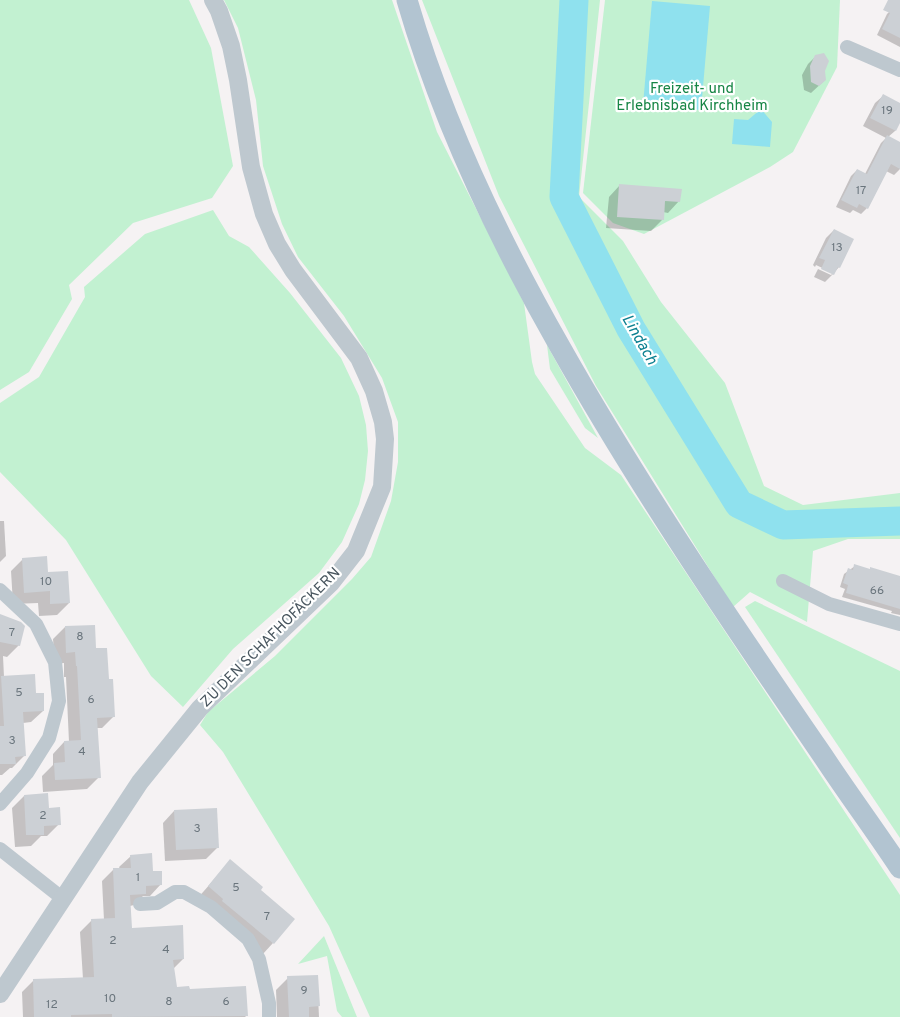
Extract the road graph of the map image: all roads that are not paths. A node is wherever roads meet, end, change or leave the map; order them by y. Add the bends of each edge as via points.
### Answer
1 (212, 0) edge
2 (407, 0) edge
3 (847, 48) dead end
4 (900, 70) edge
5 (783, 581) dead end
6 (0, 590) edge
7 (900, 624) edge
8 (0, 804) edge
9 (0, 849) edge
10 (900, 868) edge
11 (62, 898) junction
12 (140, 904) dead end
13 (0, 994) edge
14 (269, 1017) edge

1 - 11 street, ZU DEN SCHAFHOFÄCKERN via 231,46 251,166 264,214 293,270 359,358 374,391 383,422 382,487 356,552 331,583 200,708 140,782
2 - 10 main road via 430,70 469,169 518,270 586,394 720,604
3 - 4 street
5 - 7 street via 829,604
6 - 8 street via 36,624 55,662 59,701 49,738 27,773
9 - 11 street
11 - 13 street, ZU DEN SCHAFHOFÄCKERN
12 - 14 street via 156,904 175,892 184,892 211,907 241,932 259,959

